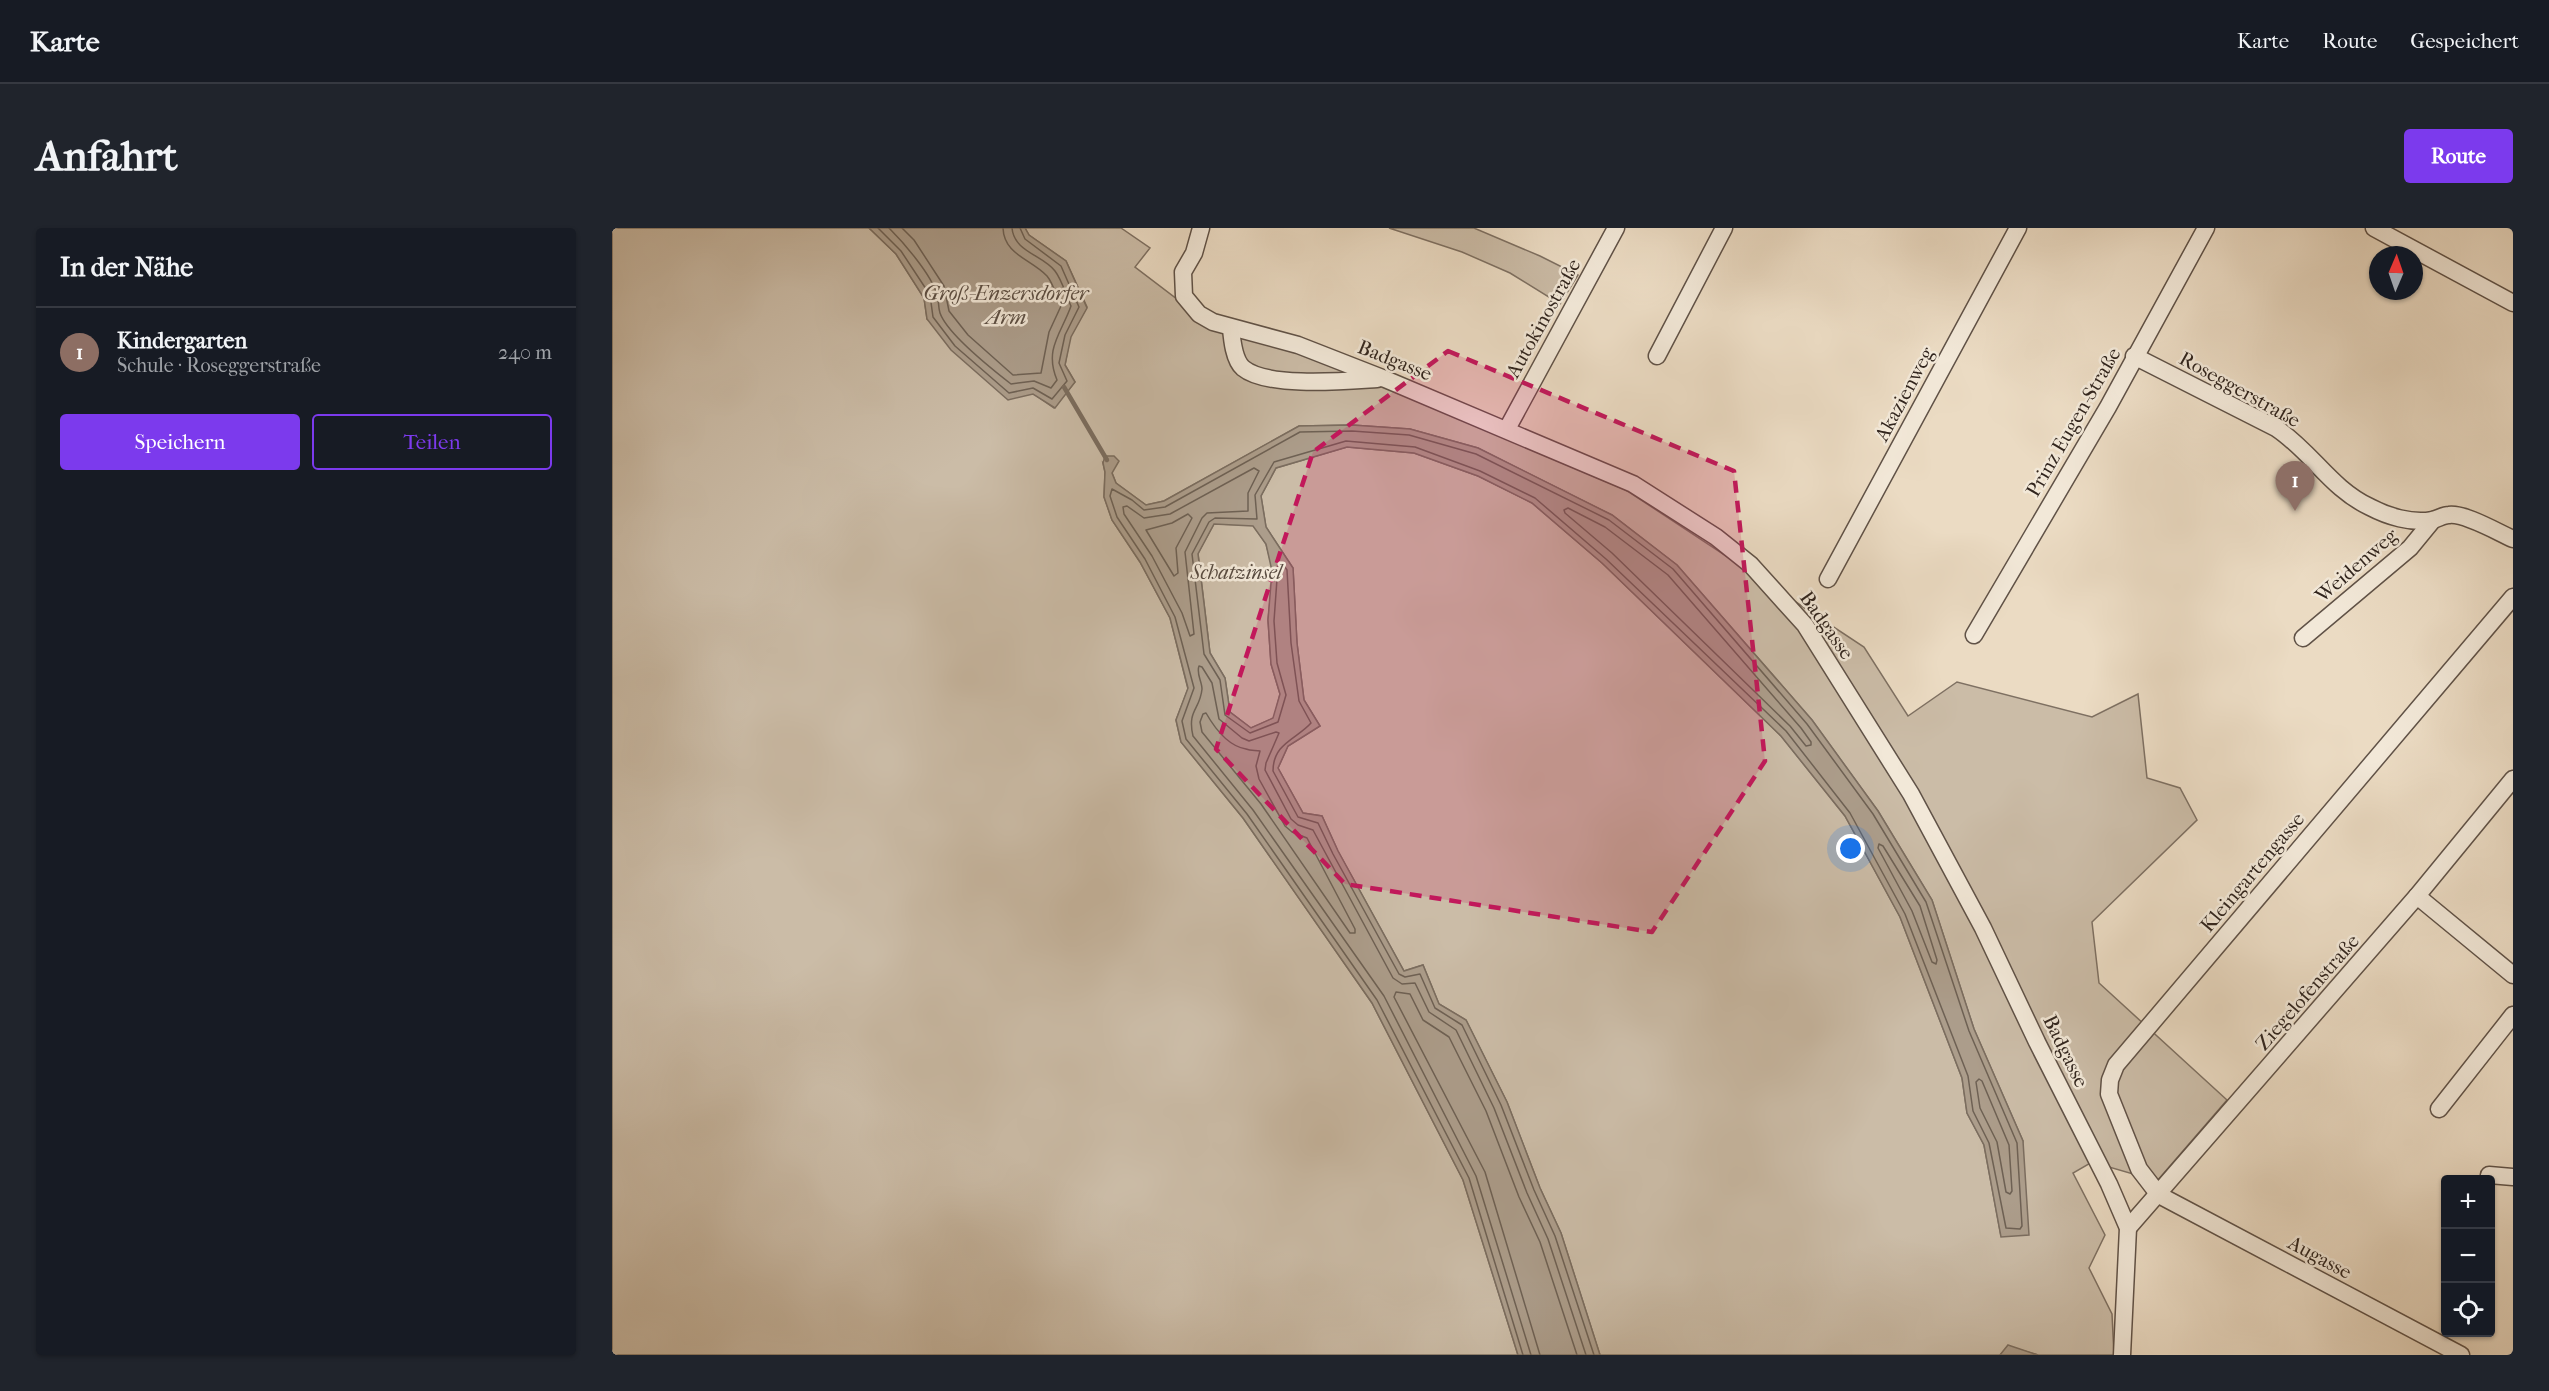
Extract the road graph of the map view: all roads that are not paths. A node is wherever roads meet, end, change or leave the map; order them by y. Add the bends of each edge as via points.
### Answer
1 (1201, 228) edge
2 (1616, 228) edge
3 (1724, 228) edge
4 (2018, 228) edge
5 (2206, 228) edge
6 (2374, 228) edge
7 (2513, 303) edge
8 (1231, 328) junction
9 (1657, 356) dead end
10 (2134, 356) junction
11 (1385, 378) junction
12 (1507, 429) junction
13 (2433, 520) junction
14 (2513, 539) edge
15 (1828, 579) dead end
16 (2513, 597) edge
17 (1974, 635) dead end
18 (2303, 638) dead end
19 (2510, 786) edge
20 (2417, 896) junction
21 (2513, 975) edge
22 (2513, 1015) edge
23 (2439, 1109) dead end
24 (2489, 1174) dead end
25 (2513, 1177) edge
26 (2159, 1195) junction
27 (2128, 1228) junction
28 (2122, 1355) edge
29 (2461, 1355) edge

1 - 8 street, Badgasse via 1183,272 1184,296 1199,314
2 - 12 street, Autokinostraße
3 - 9 street
4 - 15 street, Akazienweg
5 - 10 street, Prinz Eugen-Straße
6 - 7 street
8 - 11 street, Badgasse via 1298,345
8 - 11 street via 1241,366 1262,378
10 - 13 street, Roseggerstraße via 2292,438 2348,495 2371,508 2397,517
10 - 17 street, Prinz Eugen-Straße
11 - 12 street, Badgasse
12 - 27 street, Badgasse via 1633,484 1716,537 1751,565 1805,625 1911,794 1950,866
13 - 14 street, Roseggerstraße via 2449,514 2460,516
13 - 18 street, Weidenweg via 2410,548
16 - 26 street, Kleingartengasse via 2116,1065 2109,1094 2139,1169
19 - 20 street, Ziegelofenstraße
20 - 21 street
20 - 26 street, Ziegelofenstraße
22 - 23 street
24 - 25 street
26 - 27 street, Ziegelofenstraße
26 - 29 street, Augasse
27 - 28 street, Badgasse

